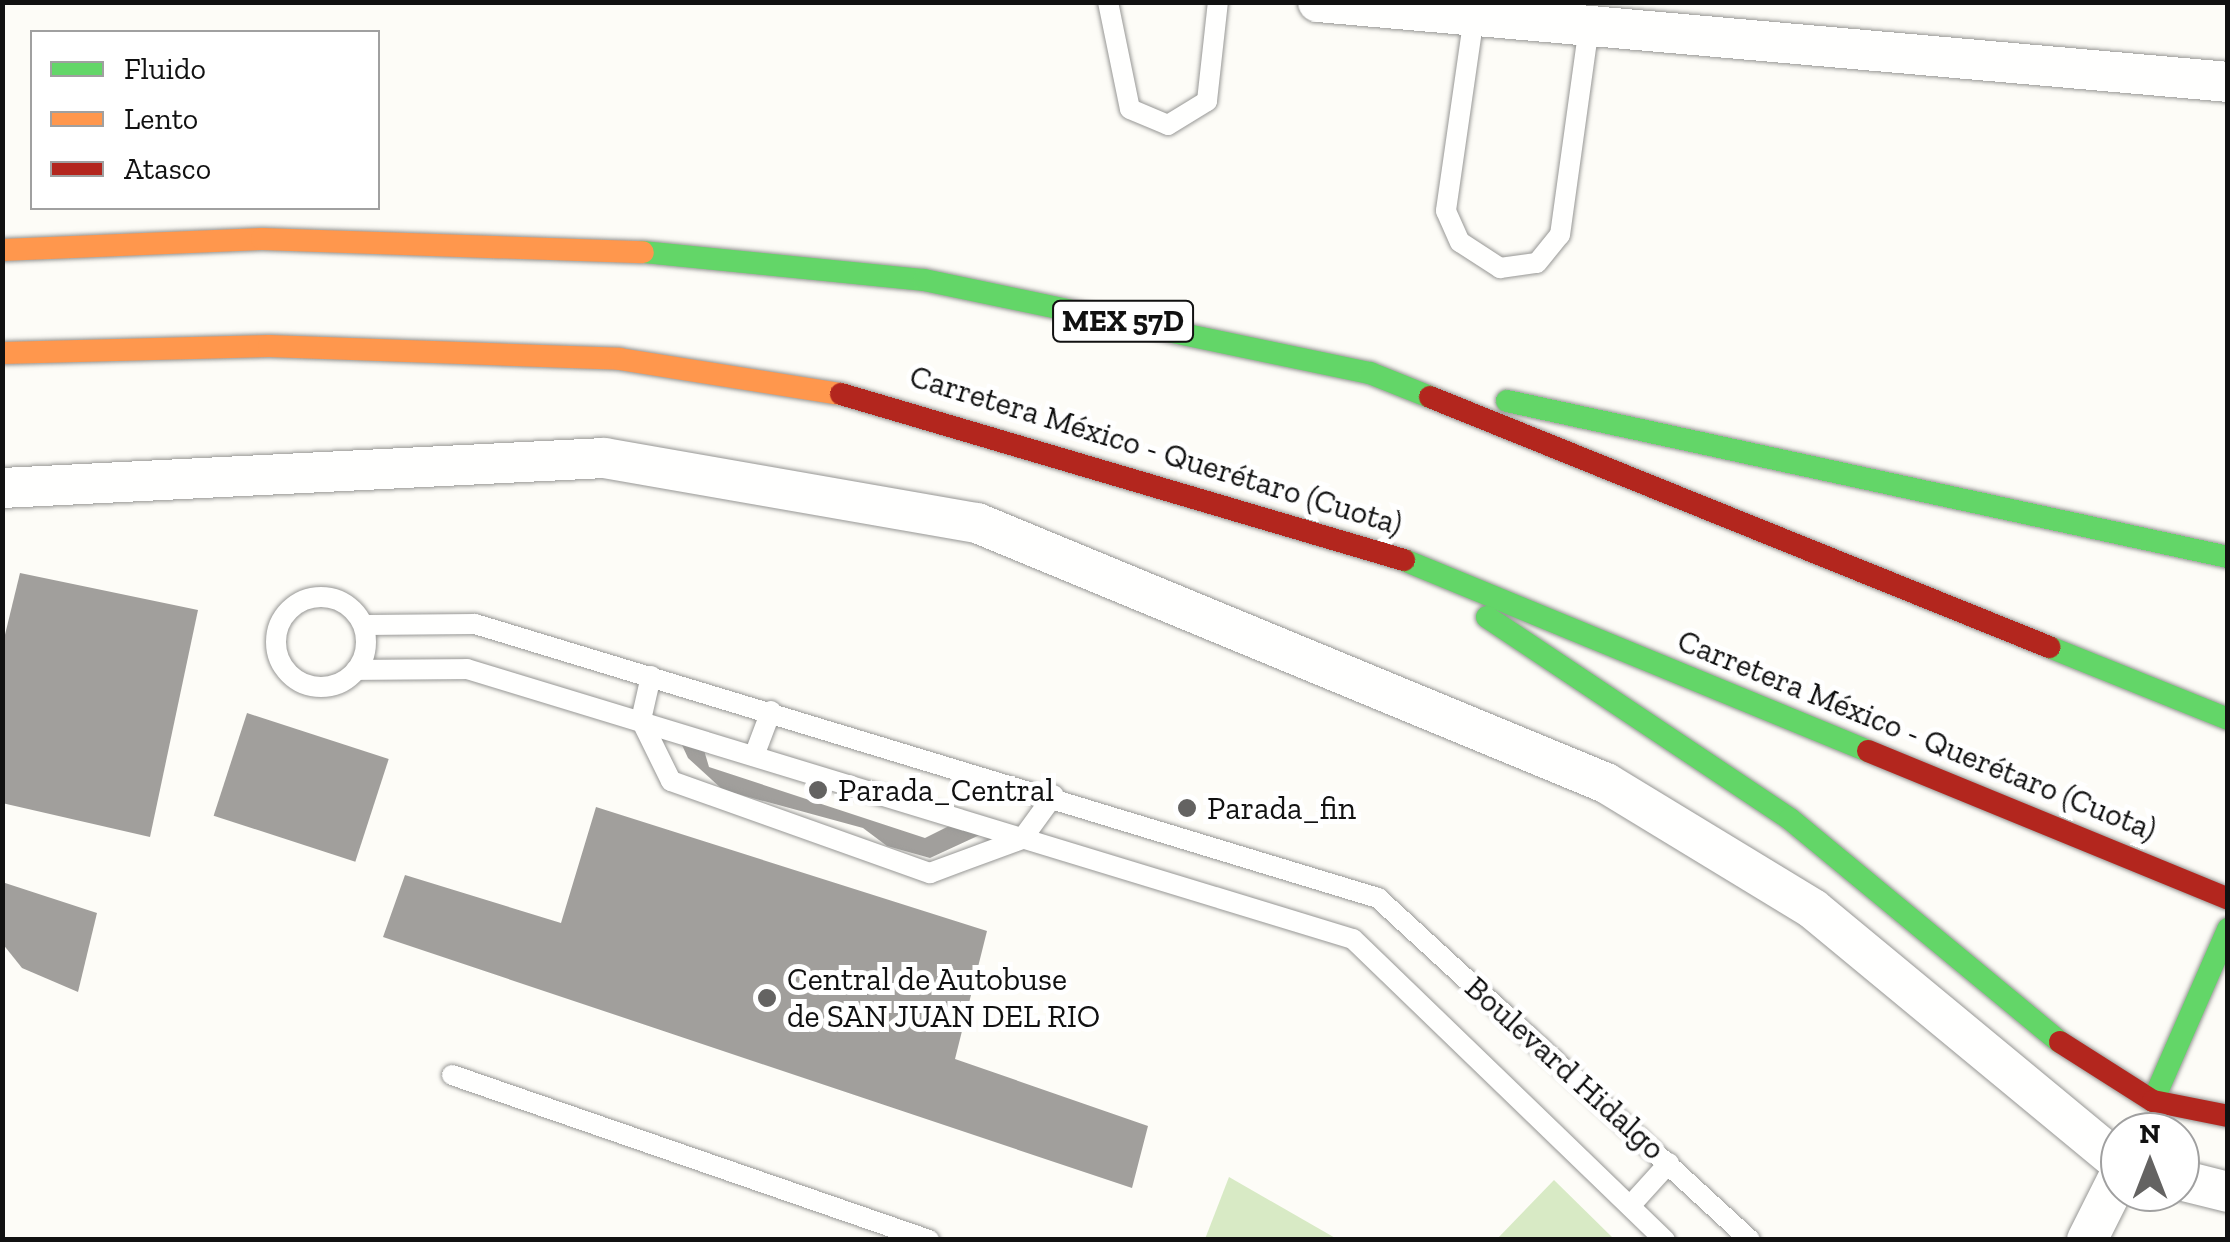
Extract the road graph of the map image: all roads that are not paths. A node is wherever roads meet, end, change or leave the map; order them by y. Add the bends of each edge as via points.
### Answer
1 (1108, 2) edge
2 (1218, 2) edge
3 (1318, 2) edge
4 (1474, 16) junction
5 (1589, 26) junction
6 (2228, 82) edge
7 (2, 250) edge
8 (2, 353) edge
9 (1370, 373) junction
10 (2, 488) edge
11 (2228, 556) edge
12 (1407, 561) junction
13 (366, 625) junction
14 (356, 670) junction
15 (651, 676) junction
16 (770, 711) junction
17 (2228, 719) edge
18 (640, 720) junction
19 (754, 756) junction
20 (1054, 795) junction
21 (1022, 839) junction
22 (2228, 899) edge
23 (2228, 929) edge
24 (452, 1075) dead end
25 (2141, 1112) edge
26 (2148, 1112) edge
27 (2200, 1116) edge
28 (2228, 1116) edge
29 (2100, 1147) edge
30 (1669, 1163) junction
31 (2200, 1185) edge
32 (2228, 1192) edge
33 (1630, 1206) junction
34 (2101, 1212) edge
35 (929, 1240) edge
36 (1665, 1240) edge
37 (1750, 1240) edge
38 (2087, 1240) edge

1 - 2 lane via 1130,109 1168,125 1208,101
3 - 4 street
4 - 5 street
4 - 5 lane via 1446,211 1460,242 1500,268 1536,263 1560,235
5 - 6 street
7 - 9 main road, MEX 57D via 262,239 630,251 924,280
8 - 12 main road, Carretera México - Querétaro (Cuota) via 269,346 620,359 892,402
9 - 11 main road
9 - 17 main road, MEX 57D
10 - 29 street via 604,458 977,523 1606,784 1812,908
12 - 22 main road, Carretera México - Querétaro (Cuota)
12 - 25 main road via 1790,819
13 - 14 lane
13 - 14 lane via 323,596 285,611 273,650 298,684 338,686
13 - 15 lane via 475,624
14 - 18 lane via 467,668
15 - 16 lane
15 - 18 lane
16 - 19 lane
16 - 20 lane
18 - 19 lane
18 - 21 lane via 671,781 930,873
19 - 21 lane
20 - 21 lane
20 - 30 lane, Boulevard Hidalgo via 1378,898
21 - 33 lane, Boulevard Hidalgo via 1353,939
23 - 26 main road
24 - 35 lane
27 - 28 main road
30 - 33 lane
30 - 37 lane, Boulevard Hidalgo
31 - 32 street
33 - 36 lane, Boulevard Hidalgo
34 - 38 street

